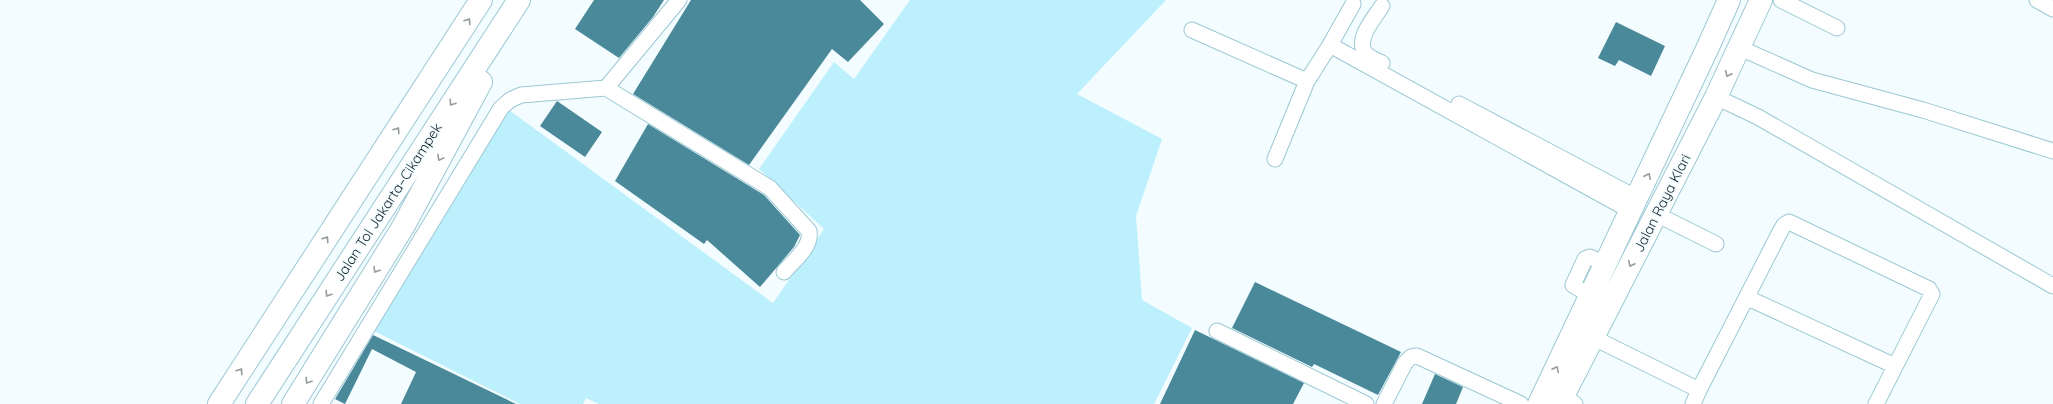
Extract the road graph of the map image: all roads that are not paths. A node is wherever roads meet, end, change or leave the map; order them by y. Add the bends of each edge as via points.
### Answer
1 (481, 0) edge
2 (519, 0) edge
3 (525, 0) edge
4 (679, 0) edge
5 (1727, 0) edge
6 (1762, 0) edge
7 (1781, 0) edge
8 (2037, 0) edge
9 (1353, 4) dead end
10 (1382, 6) dead end
11 (2053, 9) edge
12 (1837, 28) dead end
13 (1192, 30) dead end
14 (1330, 45) junction
15 (1740, 48) junction
16 (1307, 81) junction
17 (606, 88) junction
18 (1716, 97) junction
19 (2053, 151) edge
20 (1274, 160) dead end
21 (1634, 205) junction
22 (1656, 214) junction
23 (1716, 244) dead end
24 (784, 272) dead end
25 (2053, 286) edge
26 (1748, 298) junction
27 (1217, 330) dead end
28 (1594, 338) junction
29 (1895, 366) junction
30 (1696, 397) edge
31 (1566, 401) edge
32 (219, 404) edge
33 (257, 404) edge
34 (294, 404) edge
35 (321, 404) edge
36 (1366, 404) edge
37 (1384, 404) edge
38 (1521, 404) edge
39 (1539, 404) edge
40 (1876, 404) edge

32 -> 1 highway
2 -> 33 highway, Jalan Tol Jakarta–Cikampek
3 -> 34 highway via 403,227
4 - 17 street
21 -> 5 highway, Jalan Raya Klari
6 - 15 highway, Jalan Raya Klari
7 - 12 street
8 - 11 street
9 - 14 street
10 - 21 street via 1365,34 1364,51 1369,57
13 - 16 street
14 - 16 street
14 - 21 street
15 -> 18 highway, Jalan Raya Klari
15 - 19 street via 1812,80 1923,110
16 - 20 street
17 - 24 street via 770,188 809,231 807,245
17 - 35 street via 521,95 500,108
18 - 22 highway, Jalan Raya Klari
18 - 25 street via 1758,117
39 -> 21 highway, Jalan Raya Klari
22 - 23 street
22 -> 28 highway, Jalan Raya Klari
26 - 29 street
26 - 29 street via 1784,224 1789,222 1929,289 1932,294 1930,300
26 - 30 street
27 - 36 street
28 - 30 street
28 - 31 highway, Jalan Raya Klari
29 - 40 street
37 - 38 street via 1405,363 1411,357 1417,356

